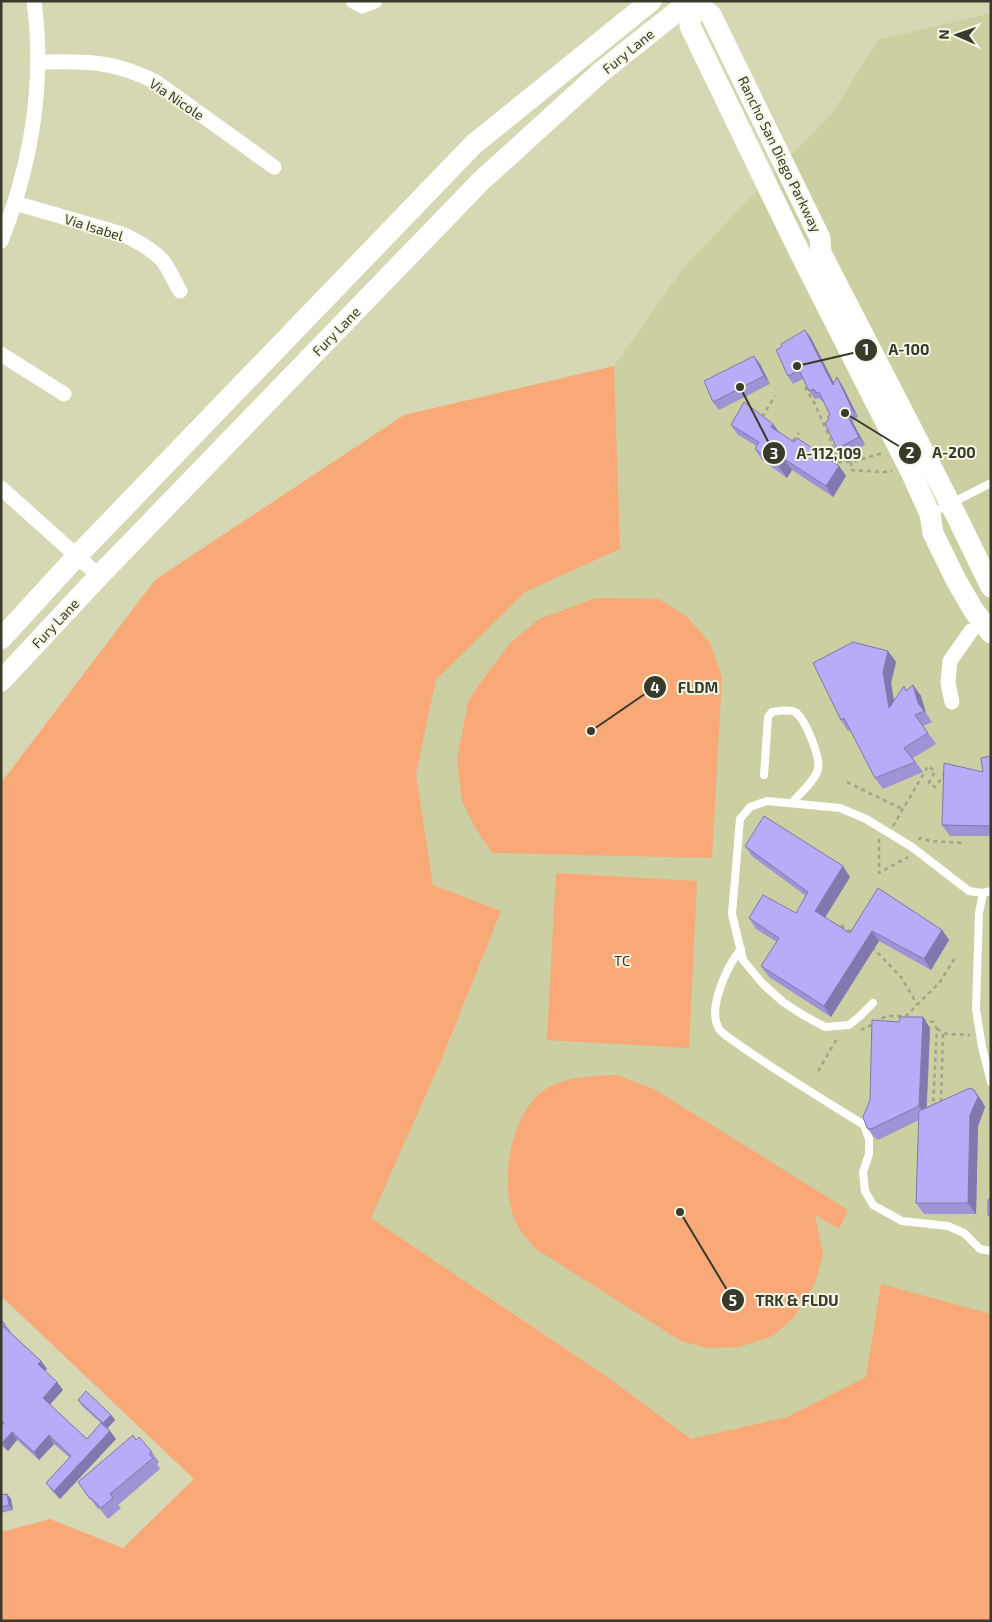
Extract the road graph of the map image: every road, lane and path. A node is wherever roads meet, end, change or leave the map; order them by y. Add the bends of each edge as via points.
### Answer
1 (34, 1) edge
2 (353, 1) edge
3 (375, 1) edge
4 (651, 1) edge
5 (691, 1) edge
6 (38, 62) junction
7 (274, 167) dead end
8 (15, 203) junction
9 (1, 241) edge
10 (180, 291) dead end
11 (1, 354) edge
12 (805, 387) edge
13 (64, 394) dead end
14 (775, 396) dead end
15 (761, 419) edge
16 (799, 433) dead end
17 (788, 439) edge
18 (886, 452) dead end
19 (823, 458) edge
20 (840, 462) junction
21 (851, 462) junction
22 (903, 471) junction
23 (991, 483) edge
24 (1, 488) edge
25 (949, 503) junction
26 (930, 514) junction
27 (77, 556) junction
28 (99, 576) junction
29 (991, 587) edge
30 (981, 632) edge
31 (1, 639) edge
32 (1, 682) edge
33 (952, 702) dead end
34 (950, 768) edge
35 (764, 775) dead end
36 (847, 782) dead end
37 (792, 803) junction
38 (902, 809) junction
39 (894, 824) junction
40 (877, 826) junction
41 (901, 829) dead end
42 (889, 833) junction
43 (916, 840) dead end
44 (964, 843) dead end
45 (918, 851) junction
46 (987, 892) edge
47 (841, 925) edge
48 (856, 934) edge
49 (869, 945) edge
50 (741, 949) junction
51 (955, 958) dead end
52 (873, 1002) dead end
53 (917, 1004) junction
54 (906, 1016) junction
55 (938, 1029) junction
56 (859, 1030) dead end
57 (943, 1032) junction
58 (845, 1034) dead end
59 (980, 1035) junction
60 (818, 1071) dead end
61 (991, 1082) edge
62 (991, 1251) edge

1 - 6 street
2 - 3 street via 362,6
4 - 27 main road, Fury Lane via 474,144
5 - 22 main road, Rancho San Diego Parkway via 690,26
5 - 25 main road, Rancho San Diego Parkway via 711,15 820,238 821,253
5 - 28 main road, Fury Lane via 601,72 481,180
6 - 7 street, Via Nicole via 83,60 142,75
6 - 8 street via 29,149
8 - 9 street
8 - 10 street, Via Isabel via 131,238 162,260
11 - 13 street
12 - 20 path
14 - 15 path
16 - 17 path via 794,441
18 - 21 path
19 - 20 path
20 - 21 path
21 - 22 path via 852,470
22 - 25 main road via 935,500
22 - 26 main road
23 - 25 lane
24 - 27 street
25 - 26 lane
25 - 29 main road, Rancho San Diego Parkway
26 - 30 main road via 934,533 974,611
27 - 28 street
27 - 31 main road, Fury Lane
28 - 32 main road, Fury Lane
30 - 33 street via 950,661 948,683
34 - 38 path via 935,787 929,783 935,770 928,766
35 - 37 lane via 768,717 772,712 795,712 818,756 819,767
36 - 38 path
37 - 40 lane via 840,808
37 - 50 lane via 767,802 750,807 740,819 732,914
38 - 39 path
39 - 41 path
39 - 42 path
40 - 42 lane
40 - 45 path via 879,873
42 - 45 lane
43 - 44 path
45 - 46 lane via 969,891
46 - 59 lane via 979,912 976,1009
47 - 48 path
49 - 53 path via 900,977
50 - 52 lane via 743,960 782,1002 825,1026 849,1025
50 - 62 lane via 733,958 721,987 714,1014 718,1029 864,1125 869,1139 869,1154 863,1172 865,1191 873,1205 902,1222 948,1226 964,1234 980,1249
51 - 53 path via 940,982
53 - 54 path
54 - 55 path via 933,1022
54 - 56 path via 886,1016
55 - 57 path
55 - 57 path via 933,1106 941,1104
57 - 59 path
58 - 60 path via 838,1035
59 - 61 lane

